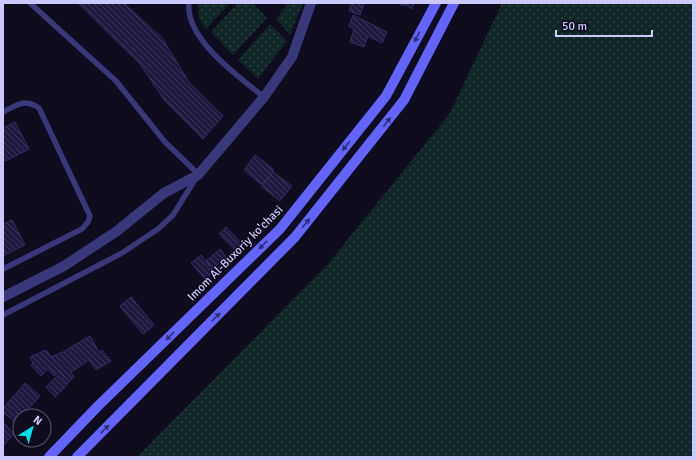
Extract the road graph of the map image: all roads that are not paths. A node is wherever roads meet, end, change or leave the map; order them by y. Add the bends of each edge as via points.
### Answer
1 (30, 3) edge
2 (189, 3) edge
3 (311, 3) edge
4 (436, 3) edge
5 (454, 3) edge
6 (264, 97) junction
7 (3, 112) edge
8 (196, 172) junction
9 (3, 269) edge
10 (3, 297) edge
11 (3, 315) edge
12 (50, 457) edge
13 (77, 457) edge

1 - 8 lane via 116,81 165,142
2 - 6 lane via 188,13 198,35 228,68
3 - 6 street via 292,57
4 -> 12 main road, Imom Al-Buxoriy ko'chasi via 386,96 280,229 98,406
13 -> 5 main road via 295,236 404,100
6 - 8 street
7 - 9 lane via 23,102 31,102 39,108 90,216 82,229
8 - 10 street via 164,193 117,231 64,266
8 - 11 lane via 173,215 158,229 122,253

